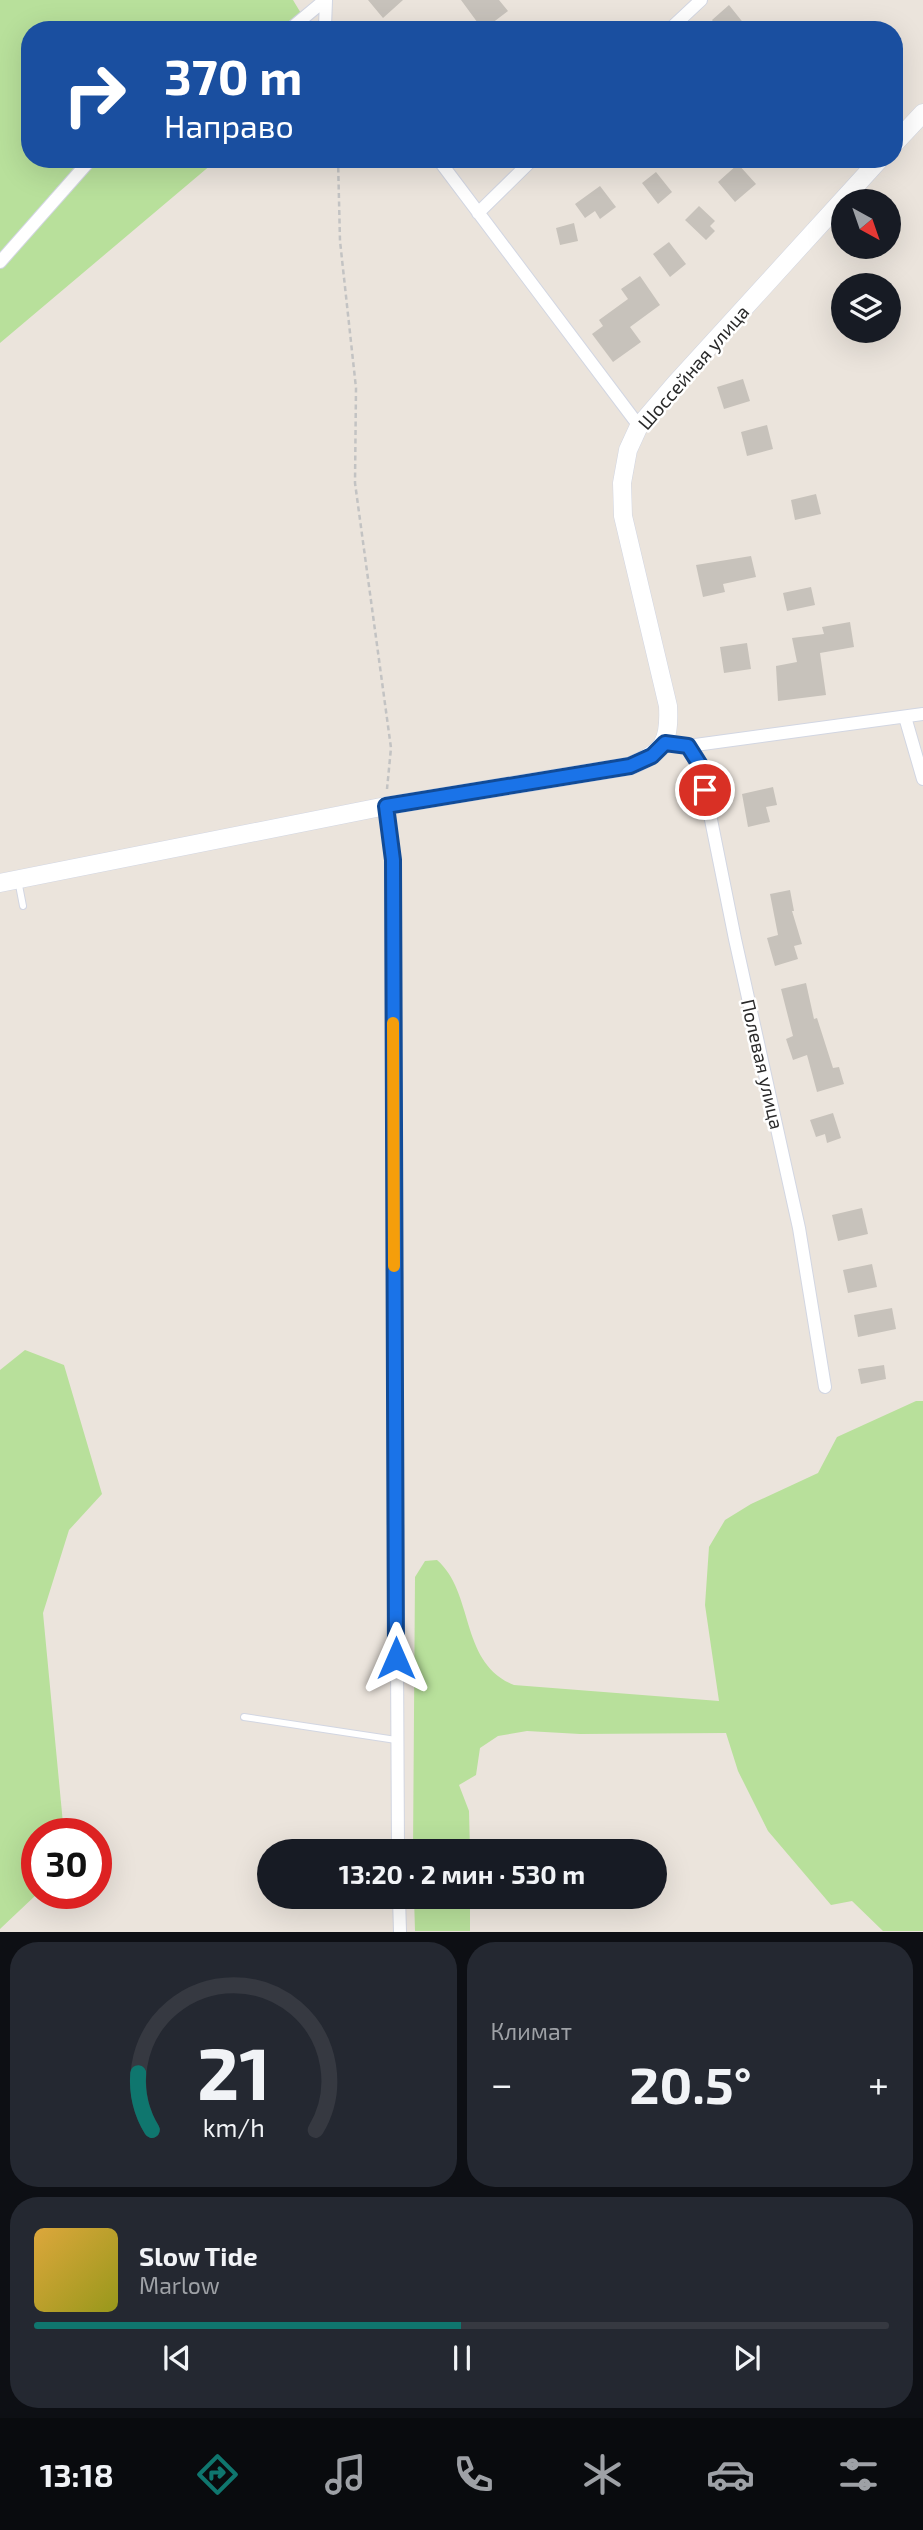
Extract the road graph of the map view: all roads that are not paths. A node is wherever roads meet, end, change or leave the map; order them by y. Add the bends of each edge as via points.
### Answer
1 (326, 0) edge
2 (701, 0) edge
3 (300, 21) edge
4 (325, 21) edge
5 (679, 21) edge
6 (923, 113) edge
7 (903, 134) edge
8 (83, 168) edge
9 (445, 168) edge
10 (524, 168) edge
11 (872, 168) edge
12 (478, 213) junction
13 (0, 262) edge
14 (639, 426) junction
15 (923, 714) edge
16 (905, 717) junction
17 (665, 743) junction
18 (688, 746) junction
19 (923, 779) edge
20 (386, 806) junction
21 (9, 882) edge
22 (23, 905) dead end
23 (825, 1387) dead end
24 (244, 1717) dead end
25 (396, 1740) junction
26 (398, 1839) edge
27 (399, 1909) edge
28 (400, 1931) edge

1 - 3 street
1 - 4 street
2 - 5 street
6 - 7 main road
8 - 13 street
9 - 12 street
10 - 12 street
11 - 14 main road, Шоссейная улица
12 - 14 street
14 - 17 main road, Шоссейная улица via 628,450 622,483 623,516 668,706
15 - 16 street
16 - 18 street
16 - 19 street
17 - 18 street
17 - 20 main road via 652,756 630,766
18 - 23 street, Полевая улица via 700,765 799,1228
20 - 21 main road
20 - 25 street via 393,860
21 - 22 lane
24 - 25 lane
25 - 26 street
27 - 28 street

